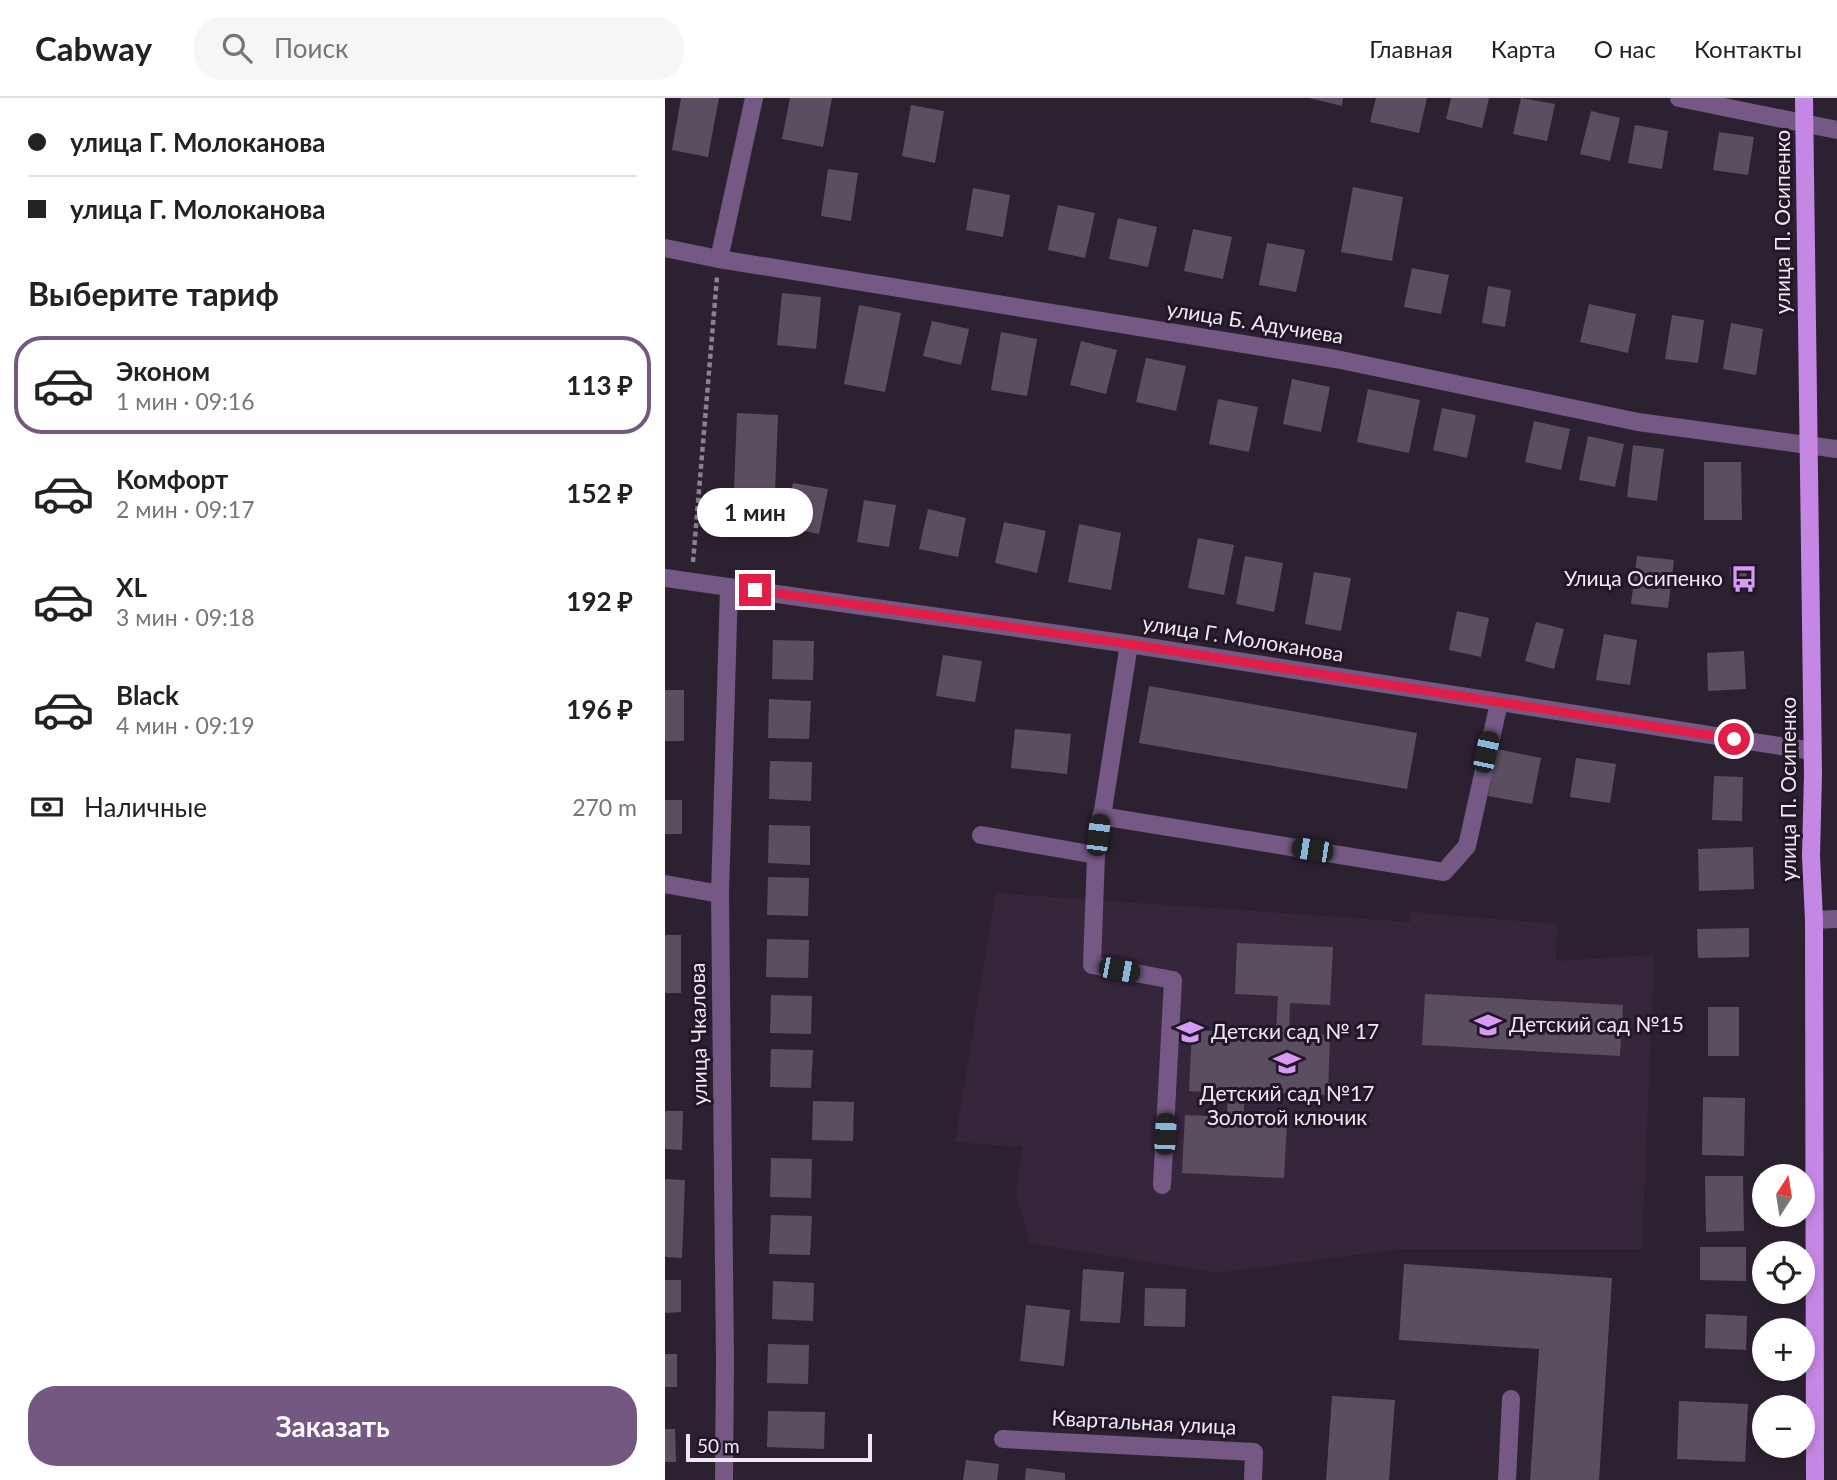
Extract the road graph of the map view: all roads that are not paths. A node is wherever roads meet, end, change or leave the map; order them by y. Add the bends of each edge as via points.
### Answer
1 (754, 98) edge
2 (1679, 98) edge
3 (1804, 98) edge
4 (1805, 124) junction
5 (1837, 131) edge
6 (665, 248) edge
7 (719, 259) junction
8 (1808, 446) junction
9 (1837, 449) edge
10 (665, 578) edge
11 (729, 586) junction
12 (1129, 644) junction
13 (1499, 703) junction
14 (1812, 751) junction
15 (1101, 816) junction
16 (981, 835) dead end
17 (1096, 855) junction
18 (665, 884) edge
19 (720, 894) junction
20 (1837, 919) edge
21 (1814, 920) junction
22 (1162, 1185) dead end
23 (1511, 1399) dead end
24 (1003, 1439) dead end
25 (724, 1480) edge
26 (1253, 1480) edge
27 (1507, 1480) edge
28 (1815, 1480) edge

1 - 7 street
2 - 4 street
3 - 4 main road, улица П. Осипенко
4 - 5 street
4 - 8 main road, улица П. Осипенко
6 - 7 street, улица Б. Адучиева
7 - 8 street, улица Б. Адучиева via 1336,359 1638,422
8 - 9 street, улица Б. Адучиева
8 - 14 main road, улица П. Осипенко
10 - 11 street, улица Г. Молоканова
11 - 12 street, улица Г. Молоканова
11 - 19 street, улица Чкалова
12 - 13 street, улица Г. Молоканова
12 - 15 street
13 - 14 street, улица Г. Молоканова
13 - 15 street via 1467,846 1444,872
14 - 21 main road, улица П. Осипенко
15 - 17 street
16 - 17 street
17 - 22 street via 1092,965 1173,980
18 - 19 street
19 - 25 street, улица Чкалова
20 - 21 street
21 - 28 main road, улица П. Осипенко
23 - 27 street
24 - 26 street, Квартальная улица via 1254,1452

